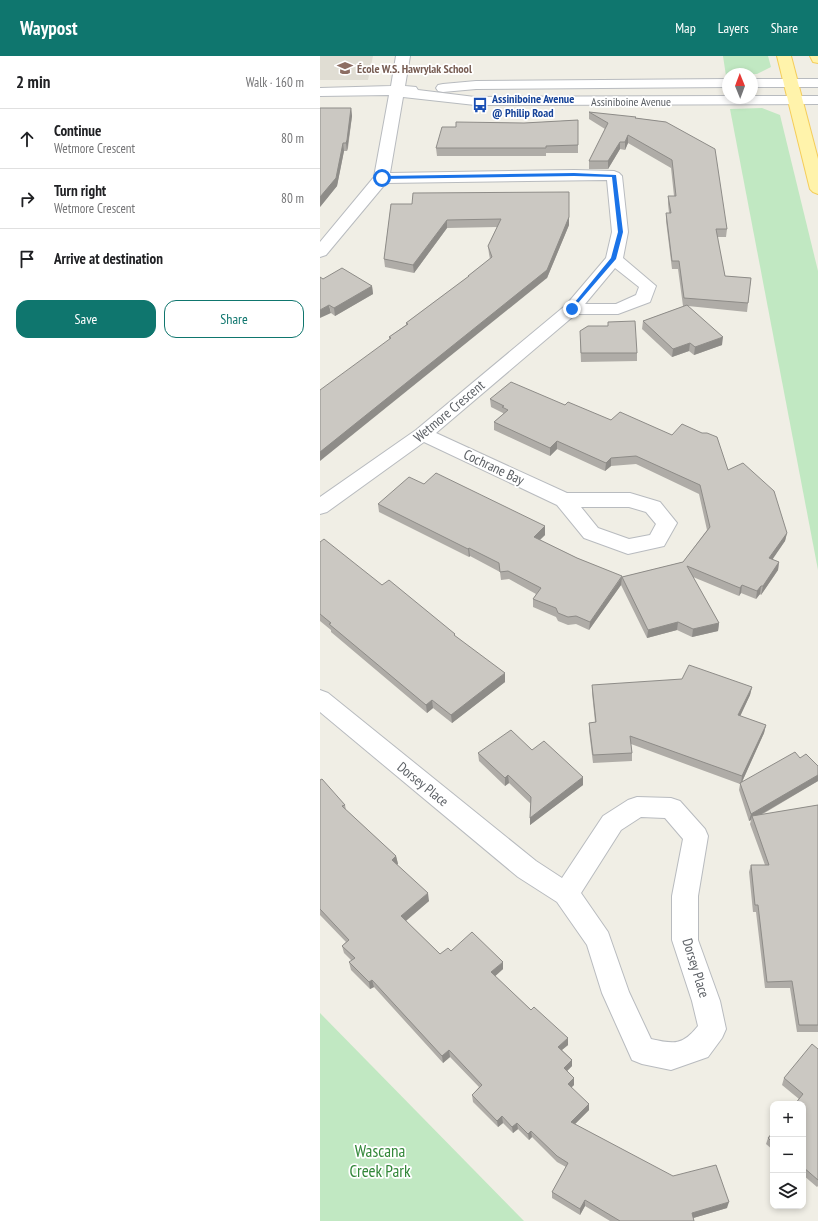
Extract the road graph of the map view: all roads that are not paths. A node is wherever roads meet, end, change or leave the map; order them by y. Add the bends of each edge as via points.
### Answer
1 (403, 56) edge
2 (784, 56) edge
3 (722, 83) edge
4 (758, 83) edge
5 (791, 83) junction
6 (818, 83) edge
7 (320, 92) edge
8 (396, 92) junction
9 (795, 100) junction
10 (818, 100) edge
11 (382, 178) junction
12 (818, 189) edge
13 (320, 252) edge
14 (614, 259) junction
15 (572, 309) junction
16 (423, 434) junction
17 (564, 500) dead end
18 (320, 507) edge
19 (320, 699) edge
20 (566, 894) junction

1 - 8 street
2 - 5 main road
3 - 8 street, Assiniboine Avenue via 476,85
4 - 5 street
5 - 6 street
5 - 9 main road
7 - 8 street, Assiniboine Avenue
8 - 9 street, Assiniboine Avenue via 475,101
8 - 11 street
9 - 10 street, Assiniboine Avenue
9 - 12 main road
11 - 13 street
11 - 14 street, Wetmore Crescent via 574,174 614,176 620,232
14 - 15 street, Wetmore Crescent
14 - 15 street via 648,286 644,298 618,309
15 - 16 street, Wetmore Crescent
16 - 17 street, Cochrane Bay
16 - 18 street, Wetmore Crescent
19 - 20 street, Dorsey Place via 527,869
20 - 20 street, Dorsey Place via 599,940 616,994 642,1051 671,1057 698,1048 712,1029 706,1001 685,940 685,896 696,836 671,808 637,807 612,823

